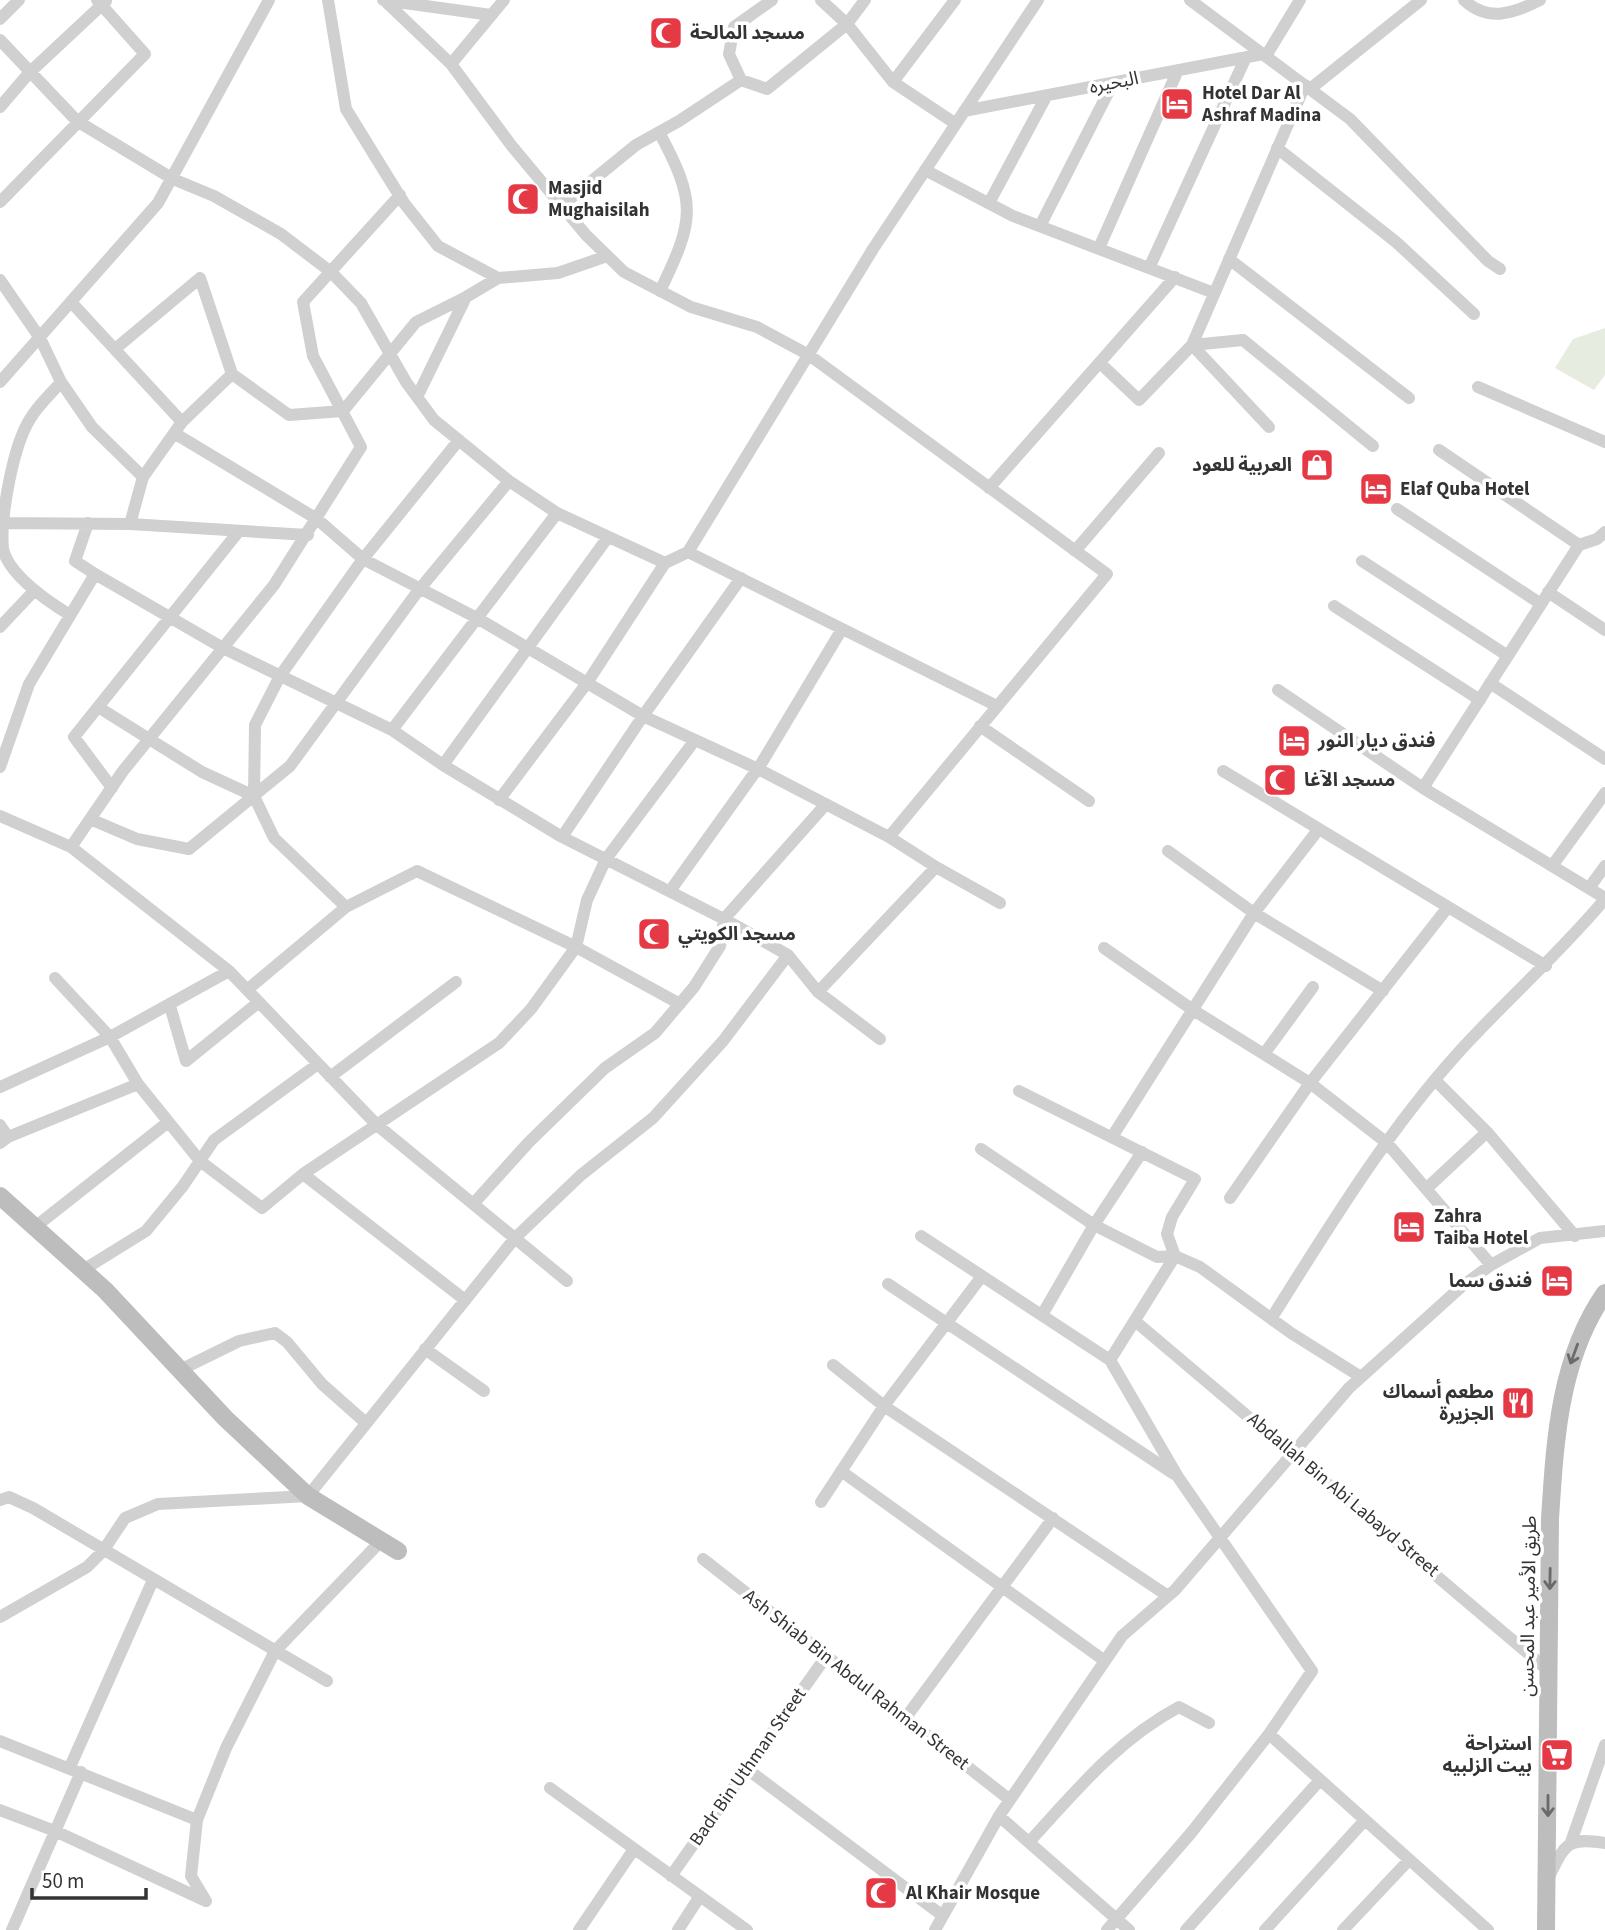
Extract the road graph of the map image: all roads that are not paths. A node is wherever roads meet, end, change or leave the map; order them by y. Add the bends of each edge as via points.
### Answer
1 (19, 0) edge
2 (270, 0) edge
3 (328, 0) edge
4 (503, 0) edge
5 (772, 0) edge
6 (821, 0) edge
7 (865, 0) edge
8 (955, 0) edge
9 (1038, 0) edge
10 (1190, 0) edge
11 (1300, 0) edge
12 (1421, 0) edge
13 (1464, 0) edge
14 (1540, 0) edge
15 (384, 1) edge
16 (102, 2) edge
17 (491, 15) junction
18 (0, 19) edge
19 (847, 24) junction
20 (0, 40) edge
21 (1264, 55) junction
22 (1246, 57) junction
23 (452, 64) junction
24 (1178, 70) junction
25 (29, 73) junction
26 (741, 80) junction
27 (893, 82) junction
28 (1113, 83) junction
29 (1307, 87) junction
30 (1047, 95) junction
31 (0, 107) edge
32 (964, 111) junction
33 (77, 121) junction
34 (956, 124) junction
35 (660, 132) junction
36 (1277, 148) junction
37 (925, 170) junction
38 (173, 179) junction
39 (400, 195) junction
40 (0, 202) edge
41 (989, 203) junction
42 (561, 206) junction
43 (1040, 226) junction
44 (1099, 248) junction
45 (607, 256) junction
46 (1229, 259) junction
47 (1150, 266) junction
48 (1500, 269) dead end
49 (331, 272) junction
50 (1175, 277) junction
51 (498, 278) junction
52 (0, 280) edge
53 (660, 291) junction
54 (1214, 293) junction
55 (466, 297) junction
56 (72, 303) junction
57 (1474, 314) dead end
58 (40, 338) junction
59 (1192, 345) junction
60 (115, 349) junction
61 (809, 355) junction
62 (391, 356) junction
63 (1100, 363) junction
64 (232, 374) junction
65 (0, 382) edge
66 (61, 382) junction
67 (1478, 387) dead end
68 (417, 397) junction
69 (1409, 398) dead end
70 (344, 411) junction
71 (178, 427) junction
72 (1269, 427) dead end
73 (459, 440) junction
74 (1605, 442) edge
75 (1373, 446) dead end
76 (1439, 450) dead end
77 (1159, 453) dead end
78 (143, 477) junction
79 (509, 481) junction
80 (989, 488) junction
81 (1397, 509) dead end
82 (557, 513) junction
83 (317, 519) junction
84 (1, 523) edge
85 (88, 523) junction
86 (130, 524) junction
87 (239, 531) junction
88 (1605, 532) edge
89 (308, 535) junction
90 (608, 537) junction
91 (1579, 545) junction
92 (1075, 551) junction
93 (688, 552) junction
94 (363, 559) junction
95 (1362, 561) dead end
96 (665, 563) junction
97 (95, 574) junction
98 (741, 578) junction
99 (419, 590) junction
100 (33, 592) junction
101 (1548, 592) junction
102 (1541, 604) junction
103 (1334, 606) dead end
104 (70, 615) junction
105 (167, 618) junction
106 (477, 618) junction
107 (0, 627) edge
108 (842, 629) junction
109 (1605, 630) edge
110 (223, 648) junction
111 (528, 648) junction
112 (1508, 656) junction
113 (280, 676) junction
114 (587, 683) junction
115 (1490, 683) junction
116 (1278, 690) dead end
117 (1480, 700) junction
118 (335, 703) junction
119 (997, 706) junction
120 (97, 708) junction
121 (643, 716) junction
122 (980, 726) junction
123 (393, 730) junction
124 (148, 740) junction
125 (695, 740) junction
126 (1605, 759) edge
127 (443, 765) junction
128 (0, 767) edge
129 (758, 769) junction
130 (1223, 771) dead end
131 (112, 788) junction
132 (1423, 788) junction
133 (1605, 793) edge
134 (254, 796) junction
135 (499, 800) junction
136 (1089, 801) dead end
137 (826, 804) junction
138 (0, 816) edge
139 (90, 819) junction
140 (1318, 830) junction
141 (562, 836) junction
142 (889, 836) junction
143 (71, 847) junction
144 (1168, 851) dead end
145 (606, 859) junction
146 (1552, 866) junction
147 (1605, 866) edge
148 (936, 867) junction
149 (1589, 888) junction
150 (670, 891) junction
151 (1605, 898) edge
152 (1000, 903) dead end
153 (345, 907) junction
154 (1448, 907) junction
155 (1254, 913) junction
156 (724, 919) junction
157 (576, 947) junction
158 (1104, 948) dead end
159 (788, 955) junction
160 (1546, 966) junction
161 (229, 971) junction
162 (55, 978) dead end
163 (456, 982) dead end
164 (1313, 987) dead end
165 (247, 990) junction
166 (1383, 991) junction
167 (818, 992) junction
168 (259, 1002) junction
169 (680, 1004) junction
170 (170, 1006) junction
171 (1193, 1010) junction
172 (110, 1037) junction
173 (880, 1039) dead end
174 (1264, 1054) junction
175 (318, 1064) junction
176 (330, 1077) junction
177 (1436, 1081) junction
178 (1310, 1083) junction
179 (138, 1084) junction
180 (0, 1087) edge
181 (1019, 1091) dead end
182 (167, 1123) junction
183 (0, 1125) edge
184 (377, 1125) junction
185 (1487, 1132) junction
186 (1112, 1137) junction
187 (4, 1140) edge
188 (1387, 1143) junction
189 (981, 1149) dead end
190 (1142, 1152) junction
191 (200, 1161) junction
192 (303, 1174) junction
193 (1426, 1189) junction
194 (0, 1196) edge
195 (1230, 1198) dead end
196 (474, 1203) junction
197 (1094, 1225) junction
198 (35, 1227) junction
199 (1605, 1230) edge
200 (921, 1236) dead end
201 (1575, 1236) junction
202 (515, 1237) junction
203 (1175, 1255) junction
204 (1491, 1265) junction
205 (83, 1270) junction
206 (982, 1276) junction
207 (567, 1281) dead end
208 (888, 1284) dead end
209 (1605, 1293) edge
210 (465, 1300) junction
211 (1042, 1315) junction
212 (1271, 1319) junction
213 (1135, 1321) junction
214 (946, 1323) junction
215 (425, 1349) junction
216 (1110, 1360) junction
217 (833, 1365) dead end
218 (180, 1370) junction
219 (1361, 1377) junction
220 (485, 1391) dead end
221 (884, 1406) junction
222 (366, 1423) junction
223 (1293, 1452) junction
224 (841, 1471) junction
225 (1178, 1476) junction
226 (307, 1496) junction
227 (0, 1500) edge
228 (821, 1502) dead end
229 (1053, 1518) junction
230 (1220, 1538) junction
231 (381, 1541) junction
232 (103, 1551) junction
233 (398, 1551) dead end
234 (703, 1559) dead end
235 (153, 1580) junction
236 (1003, 1586) junction
237 (1168, 1596) junction
238 (0, 1617) edge
239 (275, 1651) junction
240 (825, 1658) junction
241 (1105, 1661) junction
242 (1549, 1671) junction
243 (327, 1681) dead end
244 (904, 1720) junction
245 (1209, 1723) dead end
246 (1269, 1734) junction
247 (0, 1741) edge
248 (1605, 1745) edge
249 (1603, 1759) edge
250 (747, 1769) junction
251 (75, 1770) junction
252 (1320, 1780) junction
253 (550, 1788) dead end
254 (1010, 1800) junction
255 (0, 1810) edge
256 (999, 1816) junction
257 (197, 1820) junction
258 (1365, 1820) junction
259 (55, 1831) junction
260 (1029, 1842) junction
261 (1571, 1842) junction
262 (1605, 1843) edge
263 (634, 1849) junction
264 (1409, 1860) junction
265 (671, 1875) junction
266 (1549, 1877) junction
267 (700, 1896) junction
268 (943, 1916) junction
269 (1116, 1919) junction
270 (1541, 1926) edge
271 (12, 1930) edge
272 (579, 1930) edge
273 (678, 1930) edge
274 (747, 1930) edge
275 (935, 1930) edge
276 (1107, 1930) edge
277 (1129, 1930) edge
278 (1186, 1930) edge
279 (1265, 1930) edge
280 (1343, 1930) edge
281 (1488, 1930) edge

1 - 18 street
2 - 38 street
3 - 39 street via 346,109
4 - 17 street
5 - 26 street via 734,27 729,54
6 - 19 street
7 - 19 street
8 - 27 street
9 - 32 street
10 - 21 street
11 - 21 street
12 - 29 street
13 - 14 street via 1492,15 1517,12
15 - 17 street
15 - 23 street
16 - 25 street
16 - 33 street via 145,54
17 - 23 street
19 - 26 street via 767,89
19 - 27 street
20 - 25 street
21 - 22 street, البحيره
21 - 29 street
22 - 24 street, البحيره
22 - 47 street
23 - 42 street
24 - 28 street, البحيره
24 - 44 street
25 - 31 street
25 - 33 street
26 - 35 street
27 - 34 street
28 - 30 street, البحيره
28 - 43 street
29 - 36 street
29 - 48 street via 1350,119
30 - 32 street, البحيره
30 - 41 street
32 - 34 street
33 - 38 street
33 - 40 street
34 - 37 street
35 - 42 street via 636,145
35 - 53 street via 681,172 690,206 684,242
36 - 46 street
36 - 57 street via 1396,242
37 - 41 street
37 - 61 street
38 - 49 street via 214,195 281,234
38 - 56 street via 158,203
39 - 49 street
39 - 51 street via 438,246
41 - 43 street
42 - 45 street
43 - 44 street
44 - 47 street
45 - 51 street via 558,273
45 - 53 street via 624,272
46 - 54 street
46 - 69 street
47 - 50 street
49 - 62 street via 361,303
49 - 70 street via 303,302 313,356
50 - 54 street
50 - 63 street
51 - 55 street
52 - 58 street
53 - 61 street via 691,307 757,327
54 - 59 street
55 - 62 street via 416,322
55 - 68 street
56 - 58 street
56 - 60 street
58 - 65 street
58 - 66 street
59 - 63 street via 1139,400
59 - 72 street
59 - 75 street via 1243,340
60 - 64 street via 200,278
60 - 71 street
61 - 80 street
61 - 93 street
62 - 68 street
62 - 70 street
63 - 80 street
64 - 70 street via 289,415
64 - 71 street
66 - 78 street via 92,427
66 - 84 street via 30,419 12,464
67 - 74 street
68 - 73 street
70 - 83 street via 361,447
71 - 78 street
71 - 83 street
73 - 79 street
73 - 94 street
76 - 91 street
77 - 92 street
78 - 86 street
79 - 82 street
79 - 99 street
80 - 92 street
81 - 102 street
82 - 90 street
82 - 106 street
83 - 89 street
83 - 94 street
84 - 85 street
84 - 100 street via 3,551
85 - 86 street
85 - 97 street via 75,561
86 - 87 street
87 - 89 street
87 - 105 street
88 - 91 street
89 - 110 street
90 - 96 street
90 - 111 street
91 - 101 street
92 - 119 street via 1107,574
93 - 96 street
93 - 98 street
94 - 99 street
94 - 113 street
95 - 112 street
96 - 114 street
97 - 104 street
97 - 105 street
98 - 108 street
98 - 121 street
99 - 106 street
99 - 118 street
100 - 104 street
100 - 107 street
101 - 102 street
101 - 109 street
102 - 112 street
103 - 117 street
104 - 128 street via 29,684
105 - 110 street
105 - 120 street
106 - 111 street
106 - 123 street
108 - 119 street
108 - 129 street
110 - 113 street
110 - 124 street
111 - 114 street
111 - 127 street
112 - 115 street
113 - 118 street
113 - 134 street via 255,725
114 - 121 street
114 - 135 street
115 - 117 street
115 - 126 street
116 - 132 street
117 - 132 street
118 - 123 street
118 - 134 street via 290,766
119 - 122 street
120 - 124 street
120 - 131 street via 74,737
121 - 125 street
121 - 141 street
122 - 136 street
122 - 142 street
123 - 127 street
124 - 131 street
124 - 134 street
125 - 129 street
125 - 145 street
127 - 135 street
129 - 137 street
129 - 150 street
130 - 140 street
131 - 139 street
132 - 146 street
133 - 146 street
134 - 139 street via 189,849 137,839
134 - 153 street via 274,838
135 - 141 street
137 - 142 street
137 - 156 street
138 - 143 street
139 - 143 street
140 - 154 street
140 - 155 street
141 - 145 street
142 - 148 street
143 - 161 street
144 - 155 street
145 - 150 street
145 - 157 street via 587,900
146 - 149 street
147 - 149 street
148 - 152 street
148 - 167 street
149 - 151 street
150 - 156 street
151 - 160 street
153 - 157 street via 416,871
153 - 165 street
154 - 160 street
154 - 166 street
155 - 166 street
155 - 171 street
156 - 159 street
156 - 169 street via 720,946
157 - 169 street
157 - 184 street via 531,1009 499,1043
158 - 171 street
159 - 167 street
159 - 202 street via 723,1041 653,1118 581,1175
160 - 177 street
161 - 165 street
161 - 170 street
162 - 172 street
163 - 176 street
164 - 174 street
165 - 168 street
166 - 178 street
167 - 173 street
168 - 170 street via 186,1061
168 - 175 street
169 - 196 street via 655,1032 605,1068
170 - 172 street
171 - 174 street
171 - 186 street
172 - 179 street
172 - 180 street
174 - 178 street
175 - 176 street
175 - 191 street via 214,1140
176 - 184 street
177 - 185 street
177 - 188 street
178 - 188 street
178 - 195 street
179 - 182 street
179 - 187 street
181 - 186 street
182 - 191 street
182 - 198 street
183 - 187 street
184 - 192 street
184 - 196 street
185 - 193 street
185 - 201 street
186 - 190 street
188 - 193 street
188 - 212 street via 1357,1182
189 - 197 street
190 - 197 street
190 - 203 street via 1195,1179 1167,1234
191 - 192 street via 262,1208
191 - 205 street via 146,1231
192 - 210 street
193 - 204 street
194 - 198 main road
196 - 202 street
197 - 203 street via 1157,1257
197 - 211 street
198 - 205 main road
199 - 201 street
200 - 206 street
201 - 204 street via 1540,1238
202 - 207 street
202 - 210 street
203 - 212 street via 1200,1267
203 - 213 street
204 - 219 street
205 - 218 main road
206 - 211 street
206 - 214 street
208 - 214 street
209 -> 242 main road, طريق الأمير عبد المحسن via 1571,1362 1559,1420 1550,1519
210 - 215 street
211 - 216 street
212 - 219 street
213 - 216 street
213 - 223 street, Abdallah Bin Abi Labayd Street
214 - 221 street
214 - 225 street
215 - 220 street
215 - 222 street
216 - 225 street
217 - 221 street
218 - 222 street via 239,1341 275,1333
218 - 226 main road
219 - 223 street
221 - 224 street
221 - 229 street
222 - 226 street
223 - 230 street
223 - 242 street, Abdallah Bin Abi Labayd Street
224 - 228 street
224 - 236 street
225 - 230 street
226 - 231 main road
226 - 232 street via 158,1504 125,1518
227 - 232 street via 9,1497 33,1508
229 - 236 street
229 - 237 street
230 - 237 street
230 - 246 street via 1312,1671
231 - 233 main road
231 - 239 street
232 - 235 street
232 - 238 street via 87,1567
234 - 240 street, Ash Shiab Bin Abdul Rahman Street
235 - 239 street
235 - 251 street
236 - 241 street
236 - 244 street
237 - 241 street via 1122,1636
239 - 243 street
239 - 257 street via 226,1748
240 - 244 street, Ash Shiab Bin Abdul Rahman Street
240 - 250 street, Badr Bin Uthman Street
241 - 254 street
242 -> 266 main road, طريق الأمير عبد المحسن
244 - 254 street, Ash Shiab Bin Abdul Rahman Street
245 - 260 street via 1179,1707 1149,1723 1106,1758
246 - 252 street
246 - 269 street
247 - 251 street
248 - 249 street
249 - 261 street
250 - 265 street, Badr Bin Uthman Street
250 - 268 street
251 - 257 street
251 - 259 street
252 - 258 street
252 - 278 street
253 - 263 street
254 - 256 street
255 - 259 street
256 - 260 street
256 - 268 street
257 - 259 street via 191,1876 206,1901
258 - 264 street
258 - 279 street
259 - 271 street
260 - 269 street
261 - 262 street
261 - 266 street via 1562,1849
263 - 265 street
263 - 272 street
264 - 280 street
264 - 281 street
265 - 267 street
266 - 270 main road, طريق الأمير عبد المحسن
267 - 273 street
267 - 274 street
268 - 275 street
269 - 276 street
269 - 277 street

